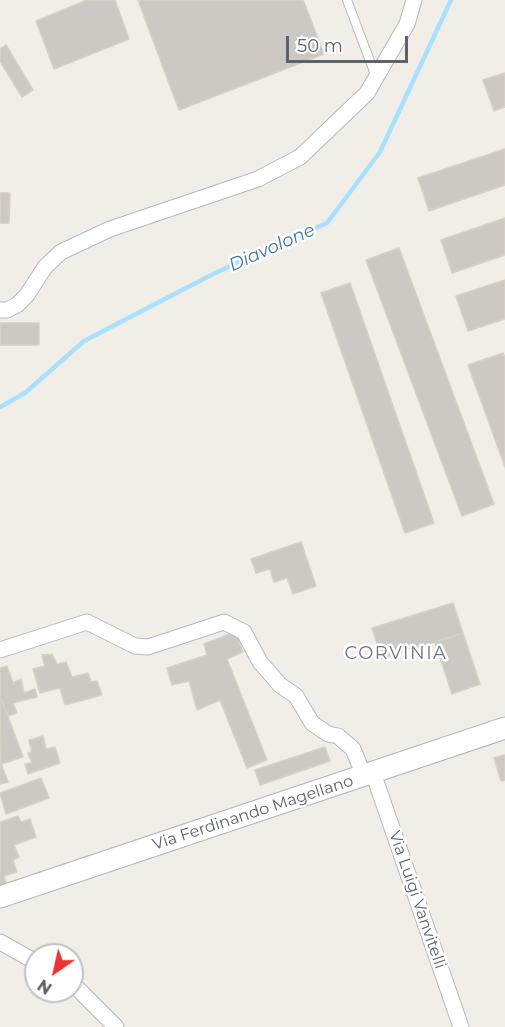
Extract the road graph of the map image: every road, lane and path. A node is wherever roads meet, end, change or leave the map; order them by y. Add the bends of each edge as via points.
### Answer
1 (347, 0) edge
2 (414, 0) edge
3 (376, 77) junction
4 (0, 310) edge
5 (0, 651) edge
6 (505, 728) edge
7 (369, 774) junction
8 (0, 897) edge
9 (0, 942) edge
10 (24, 955) edge
11 (84, 995) edge
12 (116, 1027) edge
13 (461, 1027) edge

1 - 3 lane
2 - 3 street via 407,24
3 - 4 street via 368,93 300,157 258,179 110,229 61,252 17,305
5 - 7 street, Via Luigi Vanvitelli via 87,622 135,646 148,647 224,622 244,632 260,662 296,696 312,723 353,749
6 - 7 street, Via Ferdinando Magellano
7 - 8 street, Via Ferdinando Magellano
7 - 13 street, Via Luigi Vanvitelli
9 - 10 street
11 - 12 street

